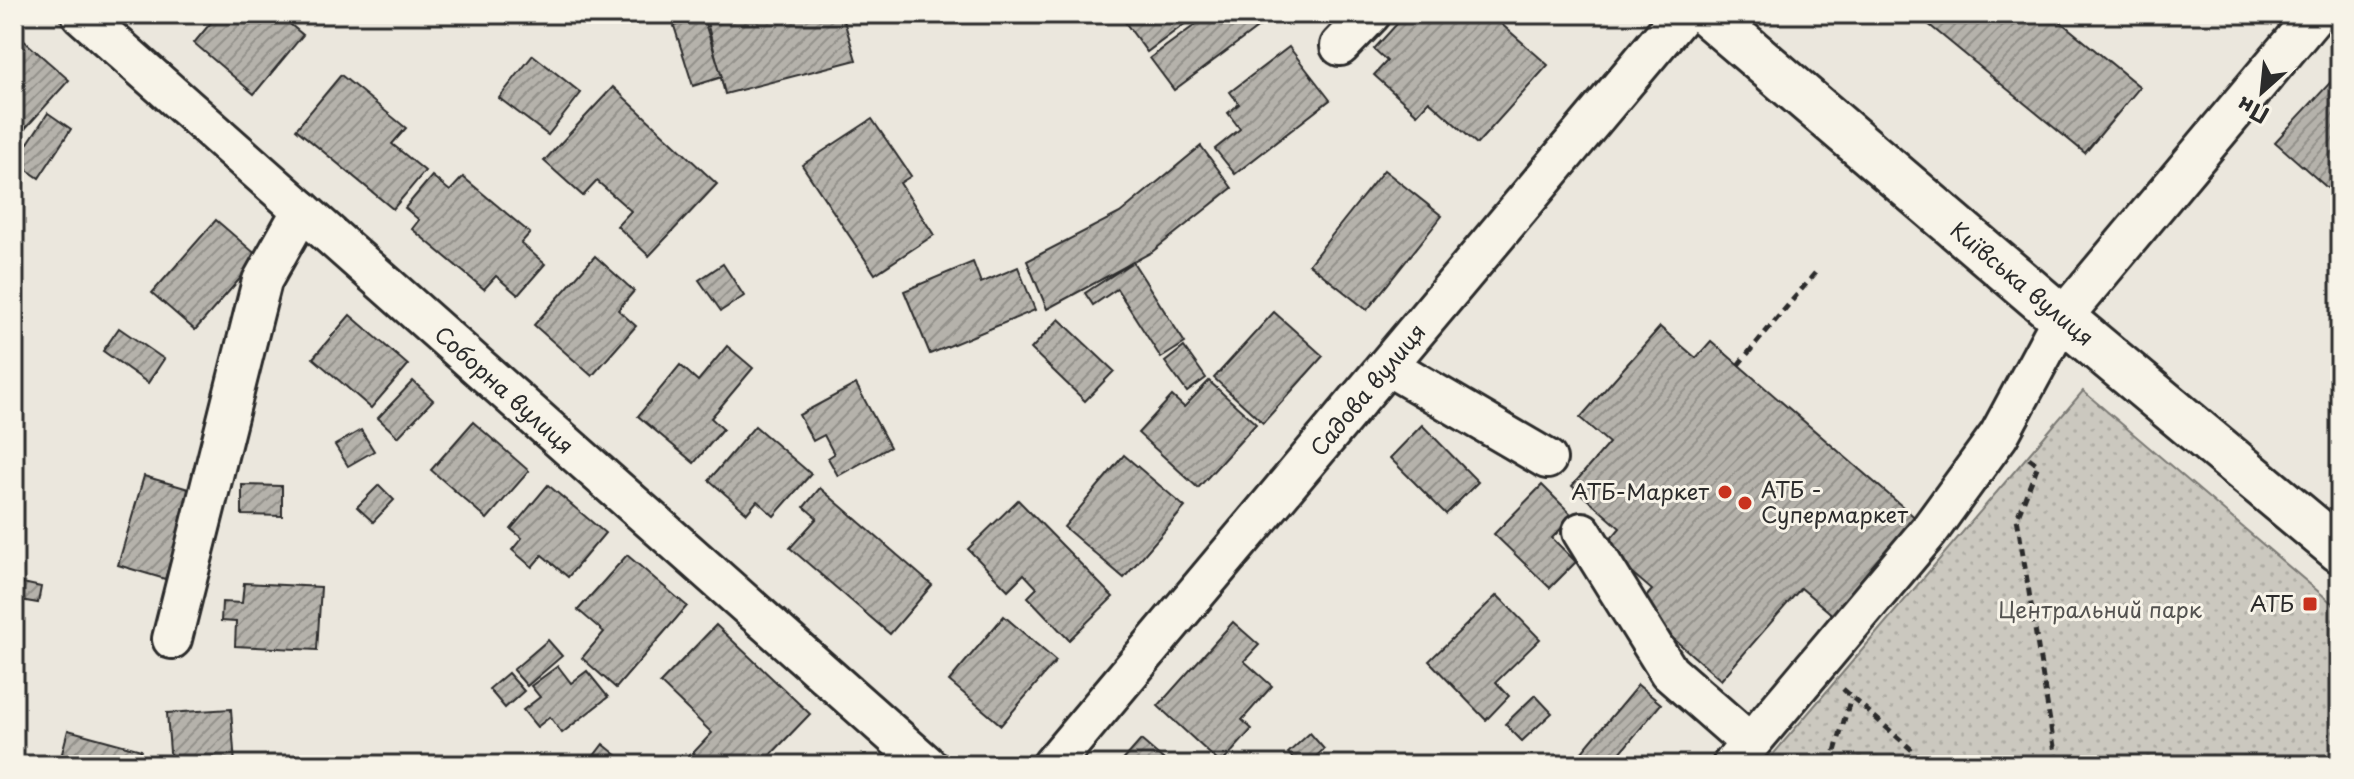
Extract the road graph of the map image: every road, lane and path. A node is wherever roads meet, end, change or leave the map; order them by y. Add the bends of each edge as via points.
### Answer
1 (81, 14) edge
2 (1371, 14) edge
3 (1682, 14) edge
4 (1707, 14) edge
5 (2316, 14) edge
6 (1340, 46) dead end
7 (302, 210) junction
8 (1816, 272) dead end
9 (2062, 318) junction
10 (1738, 365) dead end
11 (1388, 366) junction
12 (1547, 459) dead end
13 (2038, 465) dead end
14 (1582, 532) dead end
15 (2340, 550) edge
16 (172, 639) dead end
17 (1815, 666) junction
18 (1851, 696) junction
19 (1741, 754) edge
20 (927, 765) edge
21 (1052, 765) edge
22 (1831, 765) edge
23 (1929, 765) edge
24 (2057, 765) edge

1 - 7 street, Соборна вулиця
2 - 6 street
3 - 11 street, Садова вулиця
4 - 9 main road, Київська вулиця
5 - 9 street
7 - 16 street via 262,281
7 - 20 street, Соборна вулиця
8 - 10 path
9 - 15 main road, Київська вулиця
9 - 17 street via 1999,435 1929,531
11 - 12 street
11 - 21 street, Садова вулиця
13 - 24 path via 2017,518
14 - 19 street via 1669,672
17 - 18 path
17 - 19 street
18 - 22 path
18 - 23 path

